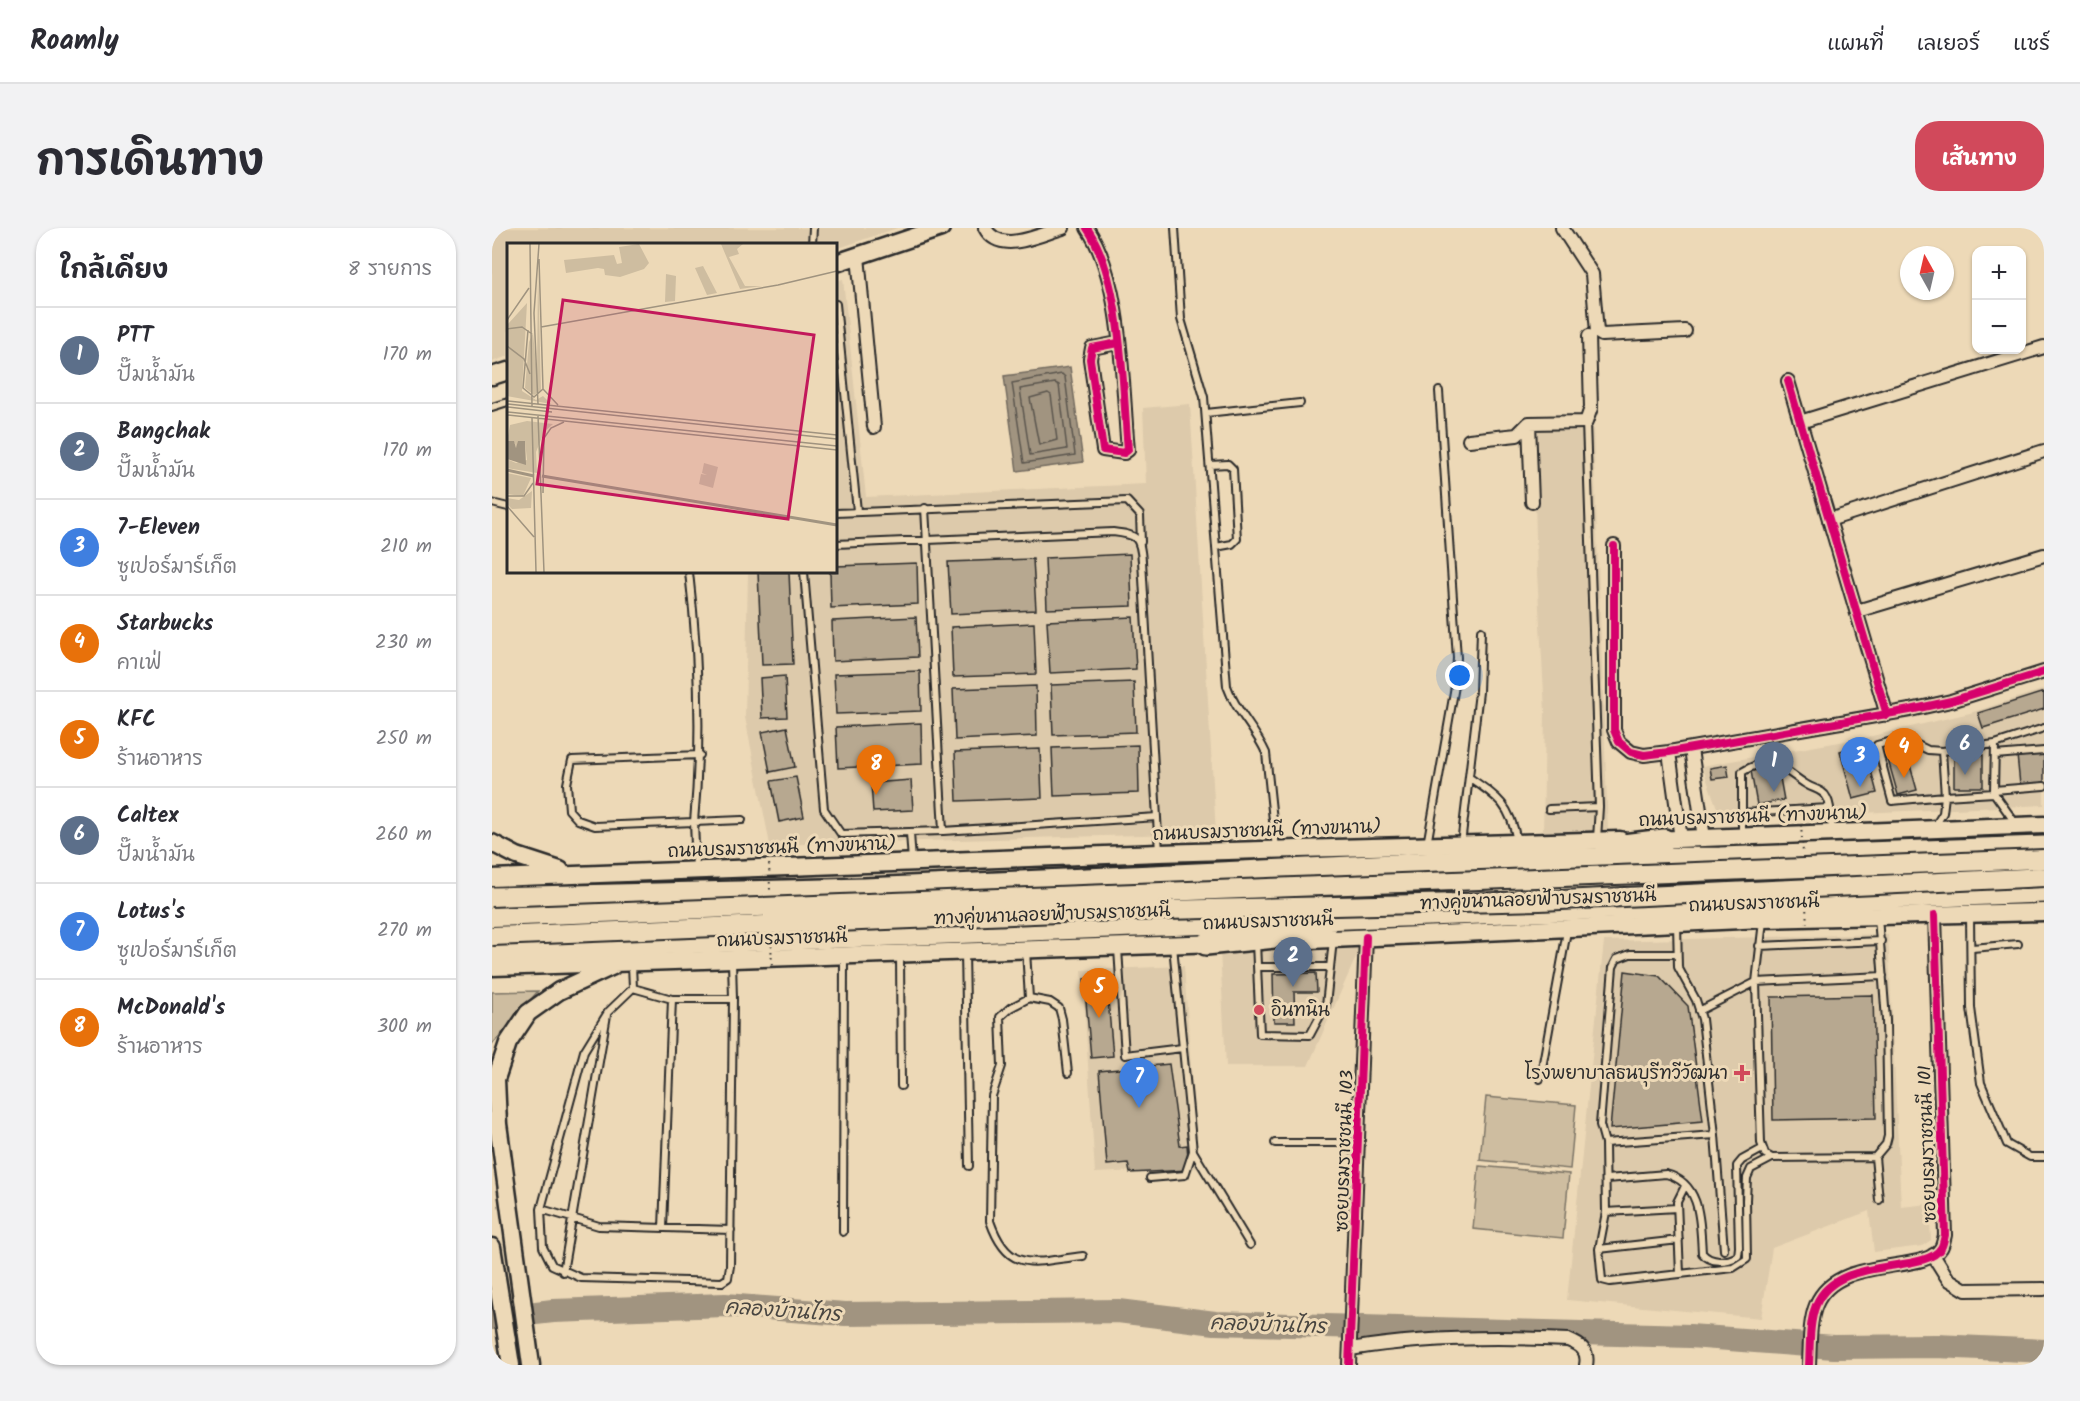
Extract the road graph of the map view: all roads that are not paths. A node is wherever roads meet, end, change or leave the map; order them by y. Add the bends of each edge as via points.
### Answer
1 (813, 228) edge
2 (941, 228) edge
3 (985, 228) edge
4 (1063, 228) edge
5 (1087, 228) edge
6 (1175, 228) edge
7 (1562, 228) edge
8 (812, 243) edge
9 (858, 256) junction
10 (837, 263) edge
11 (837, 314) edge
12 (1685, 331) dead end
13 (1589, 336) dead end
14 (1118, 343) junction
15 (2044, 347) edge
16 (507, 371) edge
17 (492, 376) edge
18 (1788, 381) dead end
19 (1439, 391) dead end
20 (507, 402) edge
21 (1300, 403) dead end
22 (492, 407) edge
23 (1206, 413) junction
24 (1586, 422) junction
25 (1800, 422) junction
26 (1529, 423) junction
27 (874, 427) dead end
28 (1469, 440) dead end
29 (2044, 451) edge
30 (1210, 465) junction
31 (492, 502) edge
32 (1532, 502) dead end
33 (507, 507) edge
34 (925, 508) junction
35 (857, 511) junction
36 (837, 513) edge
37 (1829, 520) junction
38 (926, 538) junction
39 (1141, 543) junction
40 (837, 544) edge
41 (1614, 546) dead end
42 (1216, 547) junction
43 (2044, 555) edge
44 (688, 573) edge
45 (804, 573) edge
46 (1857, 611) junction
47 (1481, 631) dead end
48 (2044, 672) edge
49 (1887, 715) junction
50 (2044, 728) edge
51 (1995, 744) junction
52 (1691, 749) junction
53 (1942, 751) junction
54 (2044, 751) edge
55 (1669, 752) junction
56 (700, 755) junction
57 (1995, 755) junction
58 (1470, 778) junction
59 (2044, 786) edge
60 (1994, 791) junction
61 (1946, 796) junction
62 (1599, 807) junction
63 (1829, 808) junction
64 (1549, 809) dead end
65 (1741, 813) junction
66 (1158, 817) junction
67 (742, 820) dead end
68 (694, 822) junction
69 (2044, 825) edge
70 (2018, 826) junction
71 (1933, 829) junction
72 (943, 831) junction
73 (910, 833) junction
74 (1832, 833) junction
75 (1742, 837) junction
76 (1704, 838) junction
77 (1673, 839) junction
78 (1597, 840) junction
79 (492, 843) edge
80 (1461, 844) junction
81 (1427, 845) junction
82 (2044, 847) edge
83 (1276, 850) junction
84 (1522, 851) junction
85 (1159, 853) junction
86 (2044, 860) edge
87 (912, 861) junction
88 (696, 870) junction
89 (579, 874) junction
90 (2044, 877) edge
91 (492, 878) edge
92 (2044, 892) edge
93 (492, 898) edge
94 (1540, 912) junction
95 (2044, 912) edge
96 (1970, 914) junction
97 (1935, 915) junction
98 (492, 917) edge
99 (1878, 917) junction
100 (1763, 919) junction
101 (1677, 922) junction
102 (1568, 927) junction
103 (492, 936) edge
104 (1366, 937) junction
105 (1334, 939) junction
106 (1881, 941) junction
107 (1256, 942) junction
108 (1206, 944) junction
109 (2018, 944) dead end
110 (1173, 945) junction
111 (1759, 946) junction
112 (1118, 948) junction
113 (1972, 948) junction
114 (492, 950) edge
115 (1025, 950) junction
116 (965, 951) junction
117 (900, 952) junction
118 (844, 954) junction
119 (1676, 954) junction
120 (732, 957) junction
121 (627, 962) junction
122 (492, 967) edge
123 (1258, 967) junction
124 (1330, 967) junction
125 (1883, 976) junction
126 (1756, 982) junction
127 (633, 988) junction
128 (1029, 998) junction
129 (672, 999) junction
130 (733, 999) junction
131 (1699, 1011) junction
132 (608, 1012) junction
133 (1182, 1048) junction
134 (1068, 1073) dead end
135 (1540, 1079) dead end
136 (901, 1086) dead end
137 (1715, 1135) junction
138 (1275, 1143) dead end
139 (1360, 1143) junction
140 (1605, 1143) junction
141 (1762, 1149) junction
142 (1193, 1151) junction
143 (1875, 1156) junction
144 (2044, 1157) edge
145 (1772, 1158) junction
146 (969, 1166) dead end
147 (1150, 1178) dead end
148 (1607, 1179) junction
149 (1685, 1186) junction
150 (1879, 1200) dead end
151 (1677, 1208) junction
152 (541, 1209) junction
153 (1606, 1212) junction
154 (572, 1218) junction
155 (663, 1228) junction
156 (731, 1230) junction
157 (843, 1232) dead end
158 (1679, 1240) junction
159 (1250, 1245) dead end
160 (492, 1247) edge
161 (1599, 1249) junction
162 (1724, 1250) dead end
163 (1933, 1255) junction
164 (1083, 1256) dead end
165 (563, 1272) junction
166 (1680, 1274) junction
167 (2044, 1289) edge
168 (1351, 1346) junction
169 (1809, 1361) edge
170 (511, 1365) edge
171 (531, 1365) edge
172 (1349, 1365) edge
173 (1586, 1365) edge

1 - 8 lane
2 - 9 main road
3 - 4 street via 995,239 1011,243
5 - 14 street via 1104,265
6 - 23 lane via 1182,319
7 - 12 street via 1592,274 1596,332 1602,335
9 - 10 main road
9 - 27 street
11 - 35 lane
13 - 24 street via 1591,408
14 - 14 street via 1128,450 1124,453 1103,450 1090,358 1092,348
15 - 25 street
16 - 17 main road
18 - 25 street
19 - 81 lane via 1457,658
20 - 22 lane
21 - 23 lane
23 - 30 lane
24 - 26 street
24 - 62 lane
25 - 37 street
26 - 28 street via 1517,435
26 - 32 street
29 - 37 street
30 - 42 lane
30 - 42 lane via 1228,464 1233,469 1237,539
31 - 33 lane
34 - 35 lane
34 - 38 lane
34 - 39 lane via 1127,501 1140,515
35 - 36 lane
37 - 46 street
38 - 39 lane via 1113,532 1132,535
38 - 40 lane
38 - 72 lane
39 - 66 lane
41 - 55 street via 1614,730 1619,742 1631,752
42 - 83 lane via 1227,686 1234,706 1266,753
43 - 46 street
44 - 56 lane via 697,642
45 - 73 lane via 824,809 841,834
46 - 49 street
47 - 58 lane
48 - 49 street via 1950,701
49 - 52 street
50 - 51 lane
51 - 53 lane
51 - 57 lane
52 - 55 street
52 - 76 street
53 - 61 lane
53 - 61 lane via 1928,750 1903,738 1876,745 1892,801
54 - 57 lane
55 - 77 street
56 - 68 lane
56 - 68 lane via 578,758 569,764 569,810 578,820 595,826
57 - 60 lane
58 - 80 lane
58 - 84 lane via 1507,807
59 - 60 lane
60 - 61 lane
60 - 70 lane
61 - 71 lane via 1943,813
62 - 64 lane
62 - 78 lane
63 - 65 lane
63 - 65 lane via 1822,792 1776,764 1742,772
63 - 74 lane
65 - 75 lane
66 - 72 lane
66 - 85 lane
67 - 68 lane
68 - 88 lane
69 - 70 main road, ถนนบรมราชชนนี (ทางขนาน)
70 - 71 main road, ถนนบรมราชชนนี (ทางขนาน)
71 - 74 main road, ถนนบรมราชชนนี (ทางขนาน)
72 - 73 lane
73 - 87 lane
74 - 75 main road, ถนนบรมราชชนนี (ทางขนาน)
75 - 76 main road, ถนนบรมราชชนนี (ทางขนาน)
76 - 77 main road, ถนนบรมราชชนนี (ทางขนาน)
77 - 78 main road, ถนนบรมราชชนนี (ทางขนาน)
77 - 84 highway
78 - 84 main road, ถนนบรมราชชนนี (ทางขนาน)
79 - 89 main road via 535,863
80 - 81 main road, ถนนบรมราชชนนี (ทางขนาน)
80 - 84 main road, ถนนบรมราชชนนี (ทางขนาน)
81 - 83 main road, ถนนบรมราชชนนี (ทางขนาน)
82 - 84 highway via 1720,858
83 - 85 main road, ถนนบรมราชชนนี (ทางขนาน)
84 - 93 highway via 865,889
85 - 87 main road, ถนนบรมราชชนนี (ทางขนาน)
86 - 98 main road, ทางคู่ขนานลอยฟ้าบรมราชชนนี, bridge
87 - 88 main road, ถนนบรมราชชนนี (ทางขนาน)
88 - 89 main road, ถนนบรมราชชนนี (ทางขนาน)
89 - 91 main road, ถนนบรมราชชนนี (ทางขนาน)
90 - 103 main road, ทางคู่ขนานลอยฟ้าบรมราชชนนี, bridge via 1540,901 1084,912
92 - 94 highway, ถนนบรมราชชนนี
94 - 108 highway
94 - 114 highway, ถนนบรมราชชนนี
95 - 96 main road
96 - 97 main road
96 - 113 lane
97 - 99 main road
97 - 163 street, ซอยบรมราชชนนี 101 via 1945,1235 1941,1249
99 - 100 main road
99 - 106 lane
100 - 101 main road
100 - 111 lane
101 - 102 main road
101 - 119 lane
102 - 104 main road
102 - 135 lane
104 - 105 main road
104 - 139 street, ซอยบรมราชชนนี 103
105 - 107 main road
105 - 124 lane
106 - 111 lane
106 - 125 lane
107 - 108 main road
107 - 123 lane
108 - 110 main road
109 - 113 lane
110 - 112 main road
110 - 133 lane
111 - 126 lane
112 - 115 main road
112 - 133 lane via 1125,1055
113 - 144 lane via 1971,1008 1981,1083 2007,1143 2030,1157
115 - 116 main road
115 - 128 lane
116 - 117 main road
116 - 146 lane
117 - 118 main road
117 - 136 lane
118 - 120 main road
118 - 157 lane
119 - 131 lane via 1682,977
119 - 140 lane via 1630,954 1617,959 1613,967 1600,1125
120 - 121 main road
120 - 130 lane
121 - 122 main road
121 - 127 lane
121 - 171 main road via 544,1000 518,1026 496,1079
123 - 124 lane
123 - 124 lane via 1260,1034 1310,1035 1326,1005
125 - 126 lane
125 - 143 lane via 1888,1136
126 - 131 lane
126 - 141 lane
127 - 129 lane
127 - 132 lane
128 - 134 lane via 1059,1008
128 - 164 lane via 1000,1017 1002,1066 992,1096 990,1221 1009,1257 1026,1262
129 - 130 lane
129 - 155 lane
130 - 156 lane
131 - 137 lane
132 - 152 lane via 584,1051
132 - 154 lane
133 - 142 lane
137 - 140 lane
137 - 162 lane
138 - 139 lane
139 - 168 street, ซอยบรมราชชนนี 103
140 - 148 lane
141 - 145 lane
141 - 149 lane via 1737,1166 1739,1247 1734,1259 1717,1261 1702,1253 1697,1199
142 - 147 lane via 1185,1175
142 - 159 lane
143 - 145 lane
143 - 150 lane
145 - 166 lane via 1752,1169 1747,1178 1747,1259 1733,1268
148 - 149 lane via 1666,1174
148 - 153 lane
149 - 151 lane
151 - 153 lane
151 - 158 lane
152 - 154 lane
152 - 165 lane via 543,1247 552,1265
153 - 161 lane
154 - 155 lane via 599,1227
154 - 165 lane
155 - 156 lane
156 - 165 lane via 728,1278 722,1282 581,1278
158 - 161 lane
158 - 166 lane
160 - 170 main road
161 - 166 lane via 1602,1280
163 - 167 street via 1948,1279 1966,1290
163 - 169 street via 1865,1269 1844,1278 1820,1297 1815,1307
168 - 172 street, ซอยบรมราชชนนี 103
168 - 173 street via 1452,1336 1568,1340 1582,1346 1587,1354

